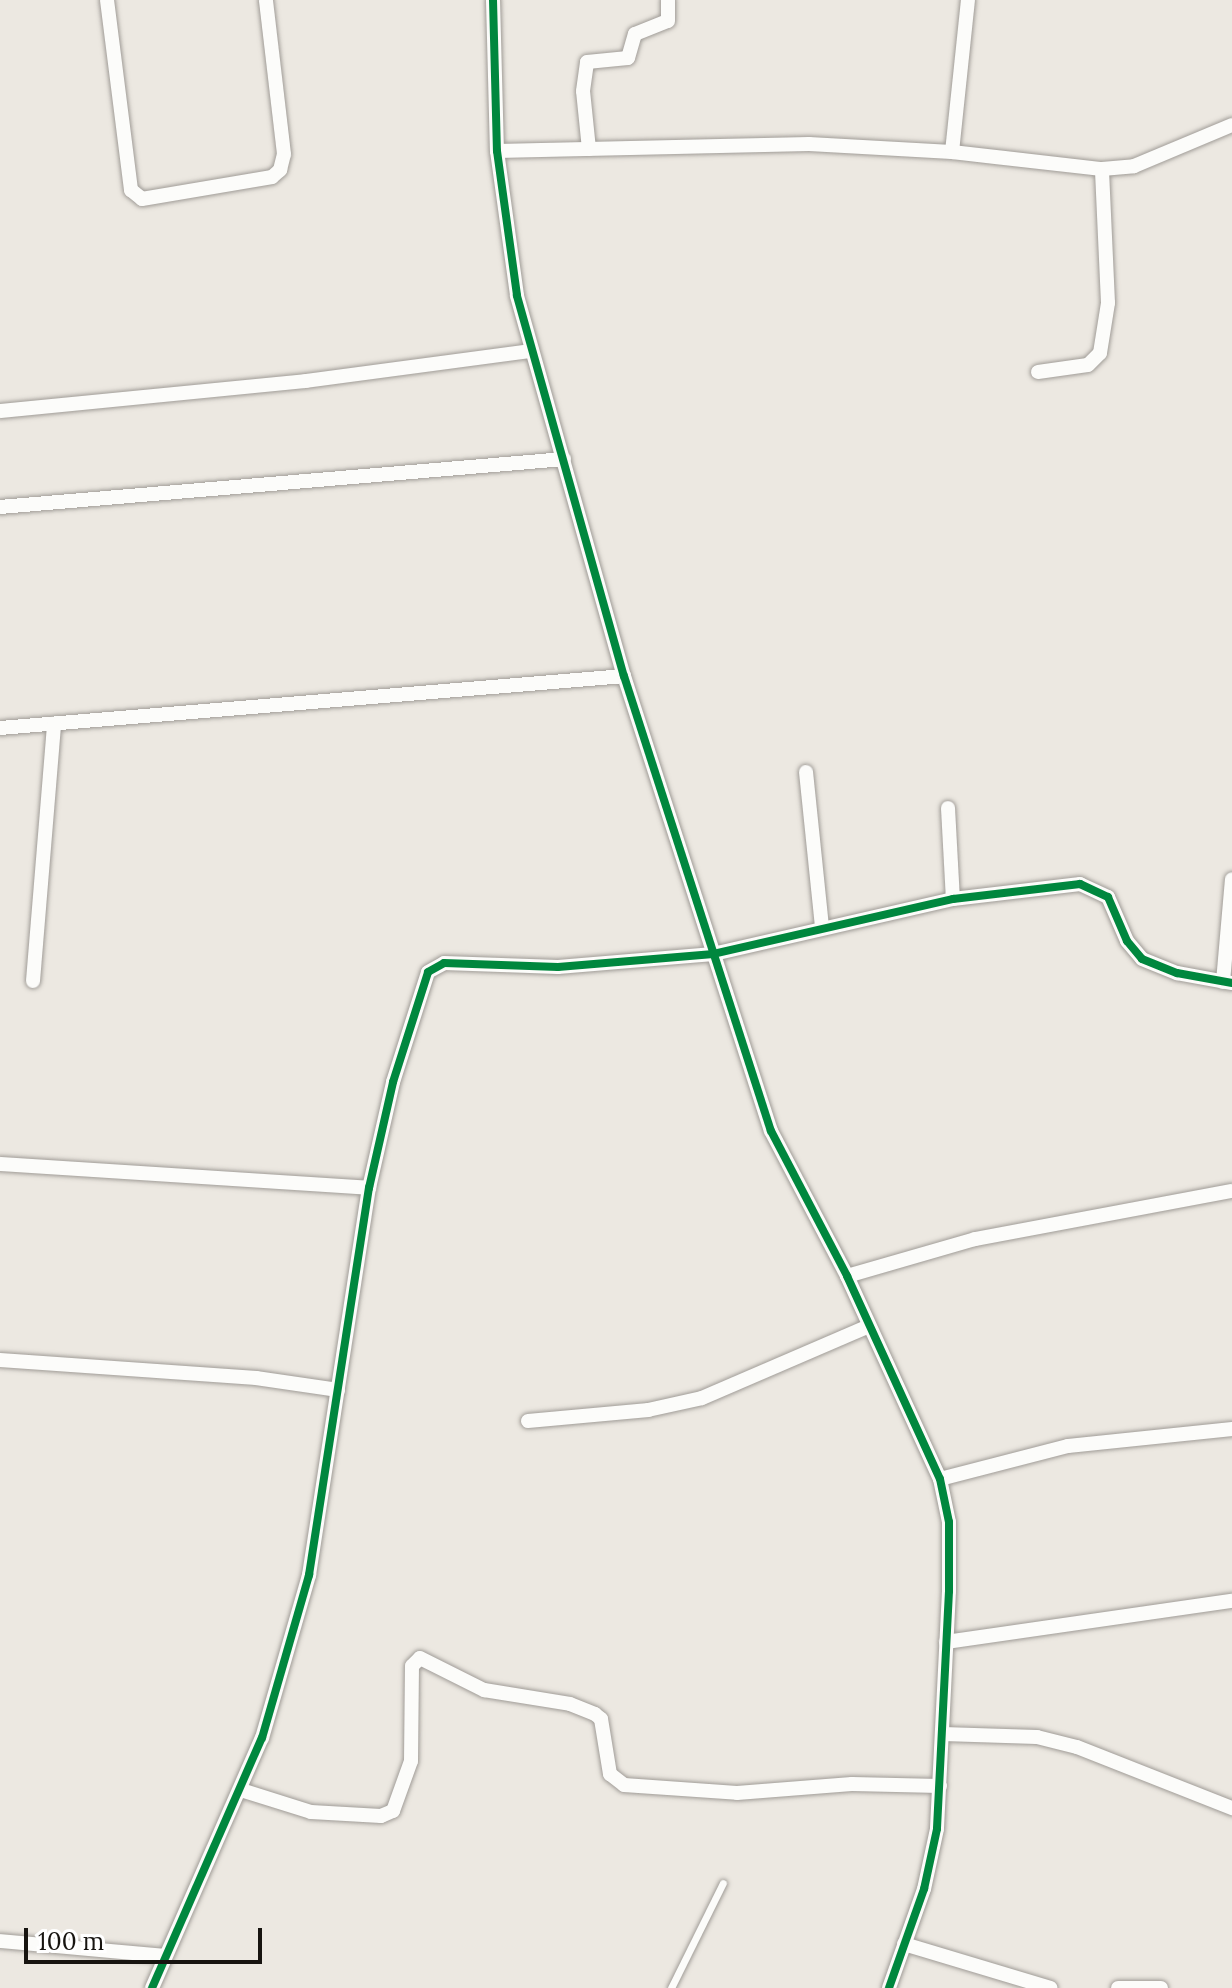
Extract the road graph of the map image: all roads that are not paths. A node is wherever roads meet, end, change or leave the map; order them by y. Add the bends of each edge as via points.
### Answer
1 (107, 0) edge
2 (266, 0) edge
3 (493, 0) edge
4 (668, 0) edge
5 (968, 0) edge
6 (1232, 125) edge
7 (589, 149) junction
8 (497, 151) junction
9 (952, 152) junction
10 (1102, 169) junction
11 (532, 351) junction
12 (1038, 372) dead end
13 (0, 411) edge
14 (564, 459) junction
15 (0, 507) edge
16 (624, 676) junction
17 (54, 724) junction
18 (0, 728) edge
19 (806, 772) dead end
20 (948, 808) dead end
21 (1232, 879) edge
22 (953, 899) junction
23 (822, 926) junction
24 (713, 954) junction
25 (33, 981) dead end
26 (1228, 982) edge
27 (0, 1164) edge
28 (369, 1188) junction
29 (1232, 1191) edge
30 (847, 1276) junction
31 (867, 1327) junction
32 (0, 1360) edge
33 (338, 1390) junction
34 (528, 1421) dead end
35 (1232, 1429) edge
36 (940, 1479) junction
37 (1232, 1601) edge
38 (946, 1642) junction
39 (943, 1734) junction
40 (940, 1786) junction
41 (241, 1790) junction
42 (1232, 1808) edge
43 (723, 1883) dead end
44 (0, 1941) edge
45 (904, 1944) junction
46 (164, 1956) junction
47 (152, 1988) edge
48 (671, 1988) edge
49 (889, 1988) edge
50 (1051, 1988) edge
51 (1118, 1988) edge
52 (1161, 1988) edge

1 - 2 street via 131,190 142,199 272,177 280,170 284,154
3 - 8 street
4 - 7 street via 668,21 635,34 628,58 587,62 583,91
5 - 9 street
6 - 10 street via 1134,166
7 - 8 street
7 - 9 street via 746,143
8 - 11 street via 504,226
9 - 10 street
10 - 12 street via 1108,303 1100,353 1088,365
11 - 13 street via 306,381
11 - 14 street
14 - 15 street
14 - 16 street
16 - 17 street
16 - 24 street
17 - 18 street
17 - 25 street
19 - 23 street
20 - 22 street
21 - 26 street
22 - 23 street
22 - 26 street via 1029,886 1091,886 1108,897 1127,941 1142,959 1177,973
23 - 24 street
24 - 28 street via 558,967 475,962 435,967 420,986
24 - 30 street via 771,1131
27 - 28 street
28 - 33 street
29 - 30 street via 975,1239
30 - 31 street
31 - 34 street via 702,1398 648,1410
31 - 36 street
32 - 33 street via 256,1378
33 - 41 street via 309,1575 262,1738
35 - 36 street via 1068,1446
36 - 38 street via 949,1522
37 - 38 street
38 - 39 street
39 - 40 street
39 - 42 street via 1037,1737 1077,1747
40 - 41 street via 852,1784 737,1793 624,1785 610,1774 601,1719 595,1714 484,1690 420,1658 412,1666 411,1761 393,1811 381,1816 311,1812
40 - 45 street via 933,1854
41 - 46 street
43 - 48 lane
44 - 46 street
45 - 49 street
45 - 50 street
46 - 47 street
51 - 52 street

